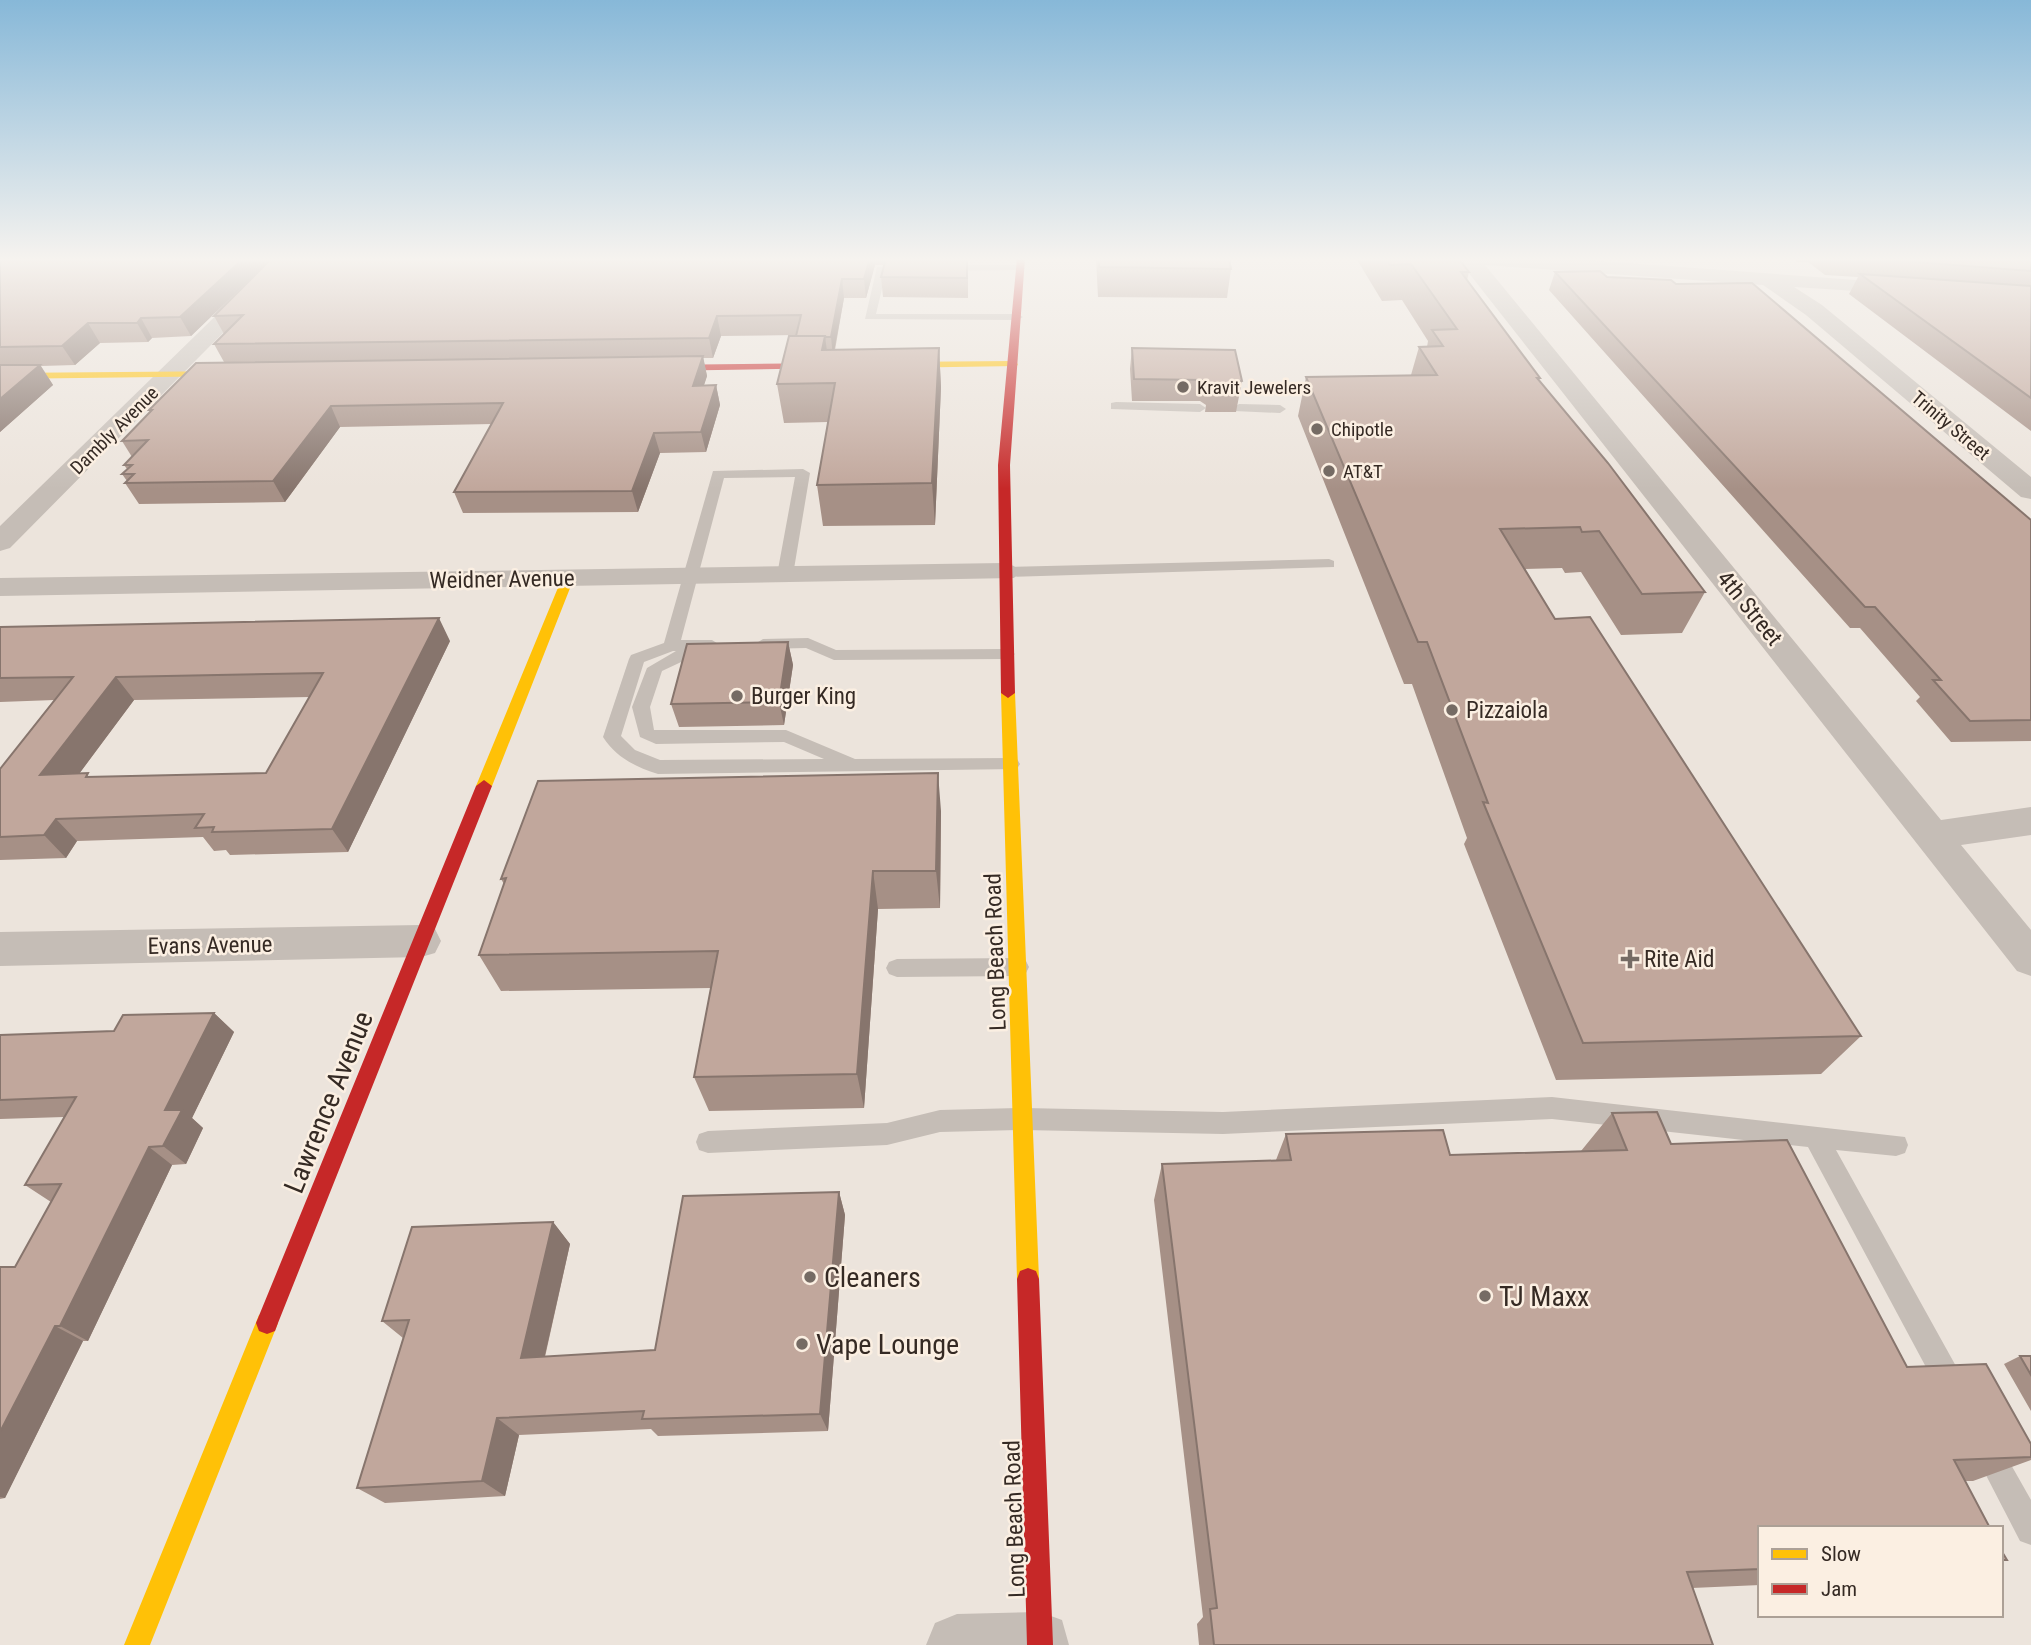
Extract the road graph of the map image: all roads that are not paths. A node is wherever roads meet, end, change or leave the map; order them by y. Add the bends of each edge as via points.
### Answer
1 (210, 335) edge
2 (1015, 335) edge
3 (1530, 335) edge
4 (1844, 335) edge
5 (1013, 364) junction
6 (847, 366) edge
7 (875, 366) edge
8 (640, 368) edge
9 (171, 373) junction
10 (254, 373) edge
11 (0, 376) edge
12 (1116, 406) dead end
13 (1200, 408) dead end
14 (1239, 408) edge
15 (1280, 408) dead end
16 (2031, 491) edge
17 (0, 542) edge
18 (1329, 564) dead end
19 (1004, 572) junction
20 (785, 575) junction
21 (691, 577) junction
22 (568, 578) junction
23 (0, 587) edge
24 (727, 644) junction
25 (671, 646) junction
26 (1007, 654) junction
27 (1011, 764) junction
28 (856, 765) junction
29 (2031, 821) edge
30 (1932, 835) junction
31 (421, 941) junction
32 (0, 949) edge
33 (2031, 958) edge
34 (1018, 967) junction
35 (897, 968) dead end
36 (1023, 1119) junction
37 (1815, 1136) junction
38 (708, 1142) dead end
39 (1896, 1145) dead end
40 (2031, 1530) edge
41 (1040, 1644) edge
42 (138, 1645) edge
43 (957, 1645) edge

1 - 9 street, Dambly Avenue
2 - 5 main road, Long Beach Road
3 - 30 street, 4th Street
4 - 16 street, Trinity Street
5 - 7 main road
5 - 19 main road, Long Beach Road via 1004,465
6 - 8 main road
9 - 10 main road
9 - 11 main road
9 - 17 street, Dambly Avenue
12 - 13 lane
14 - 15 lane
18 - 19 lane
19 - 20 street, Weidner Avenue
19 - 26 main road, Long Beach Road
20 - 21 street, Weidner Avenue
20 - 21 lane via 803,473 718,474
21 - 22 street, Weidner Avenue
21 - 25 lane
22 - 23 street, Weidner Avenue
22 - 31 main road, Lawrence Avenue
24 - 25 lane
24 - 26 lane via 808,643 834,655
24 - 28 lane via 678,654 655,668 642,706 646,733 656,738 786,736
25 - 28 lane via 637,659 612,737 629,755 658,767
26 - 27 main road, Long Beach Road
27 - 28 lane
27 - 34 main road, Long Beach Road
29 - 30 street
30 - 33 street, 4th Street
31 - 32 street, Evans Avenue
31 - 42 main road, Lawrence Avenue
34 - 35 lane
34 - 36 main road, Long Beach Road
36 - 37 lane via 1223,1123 1552,1108
36 - 38 lane via 940,1121 887,1134
36 - 41 main road, Long Beach Road
37 - 39 lane
37 - 40 lane
41 - 43 street

